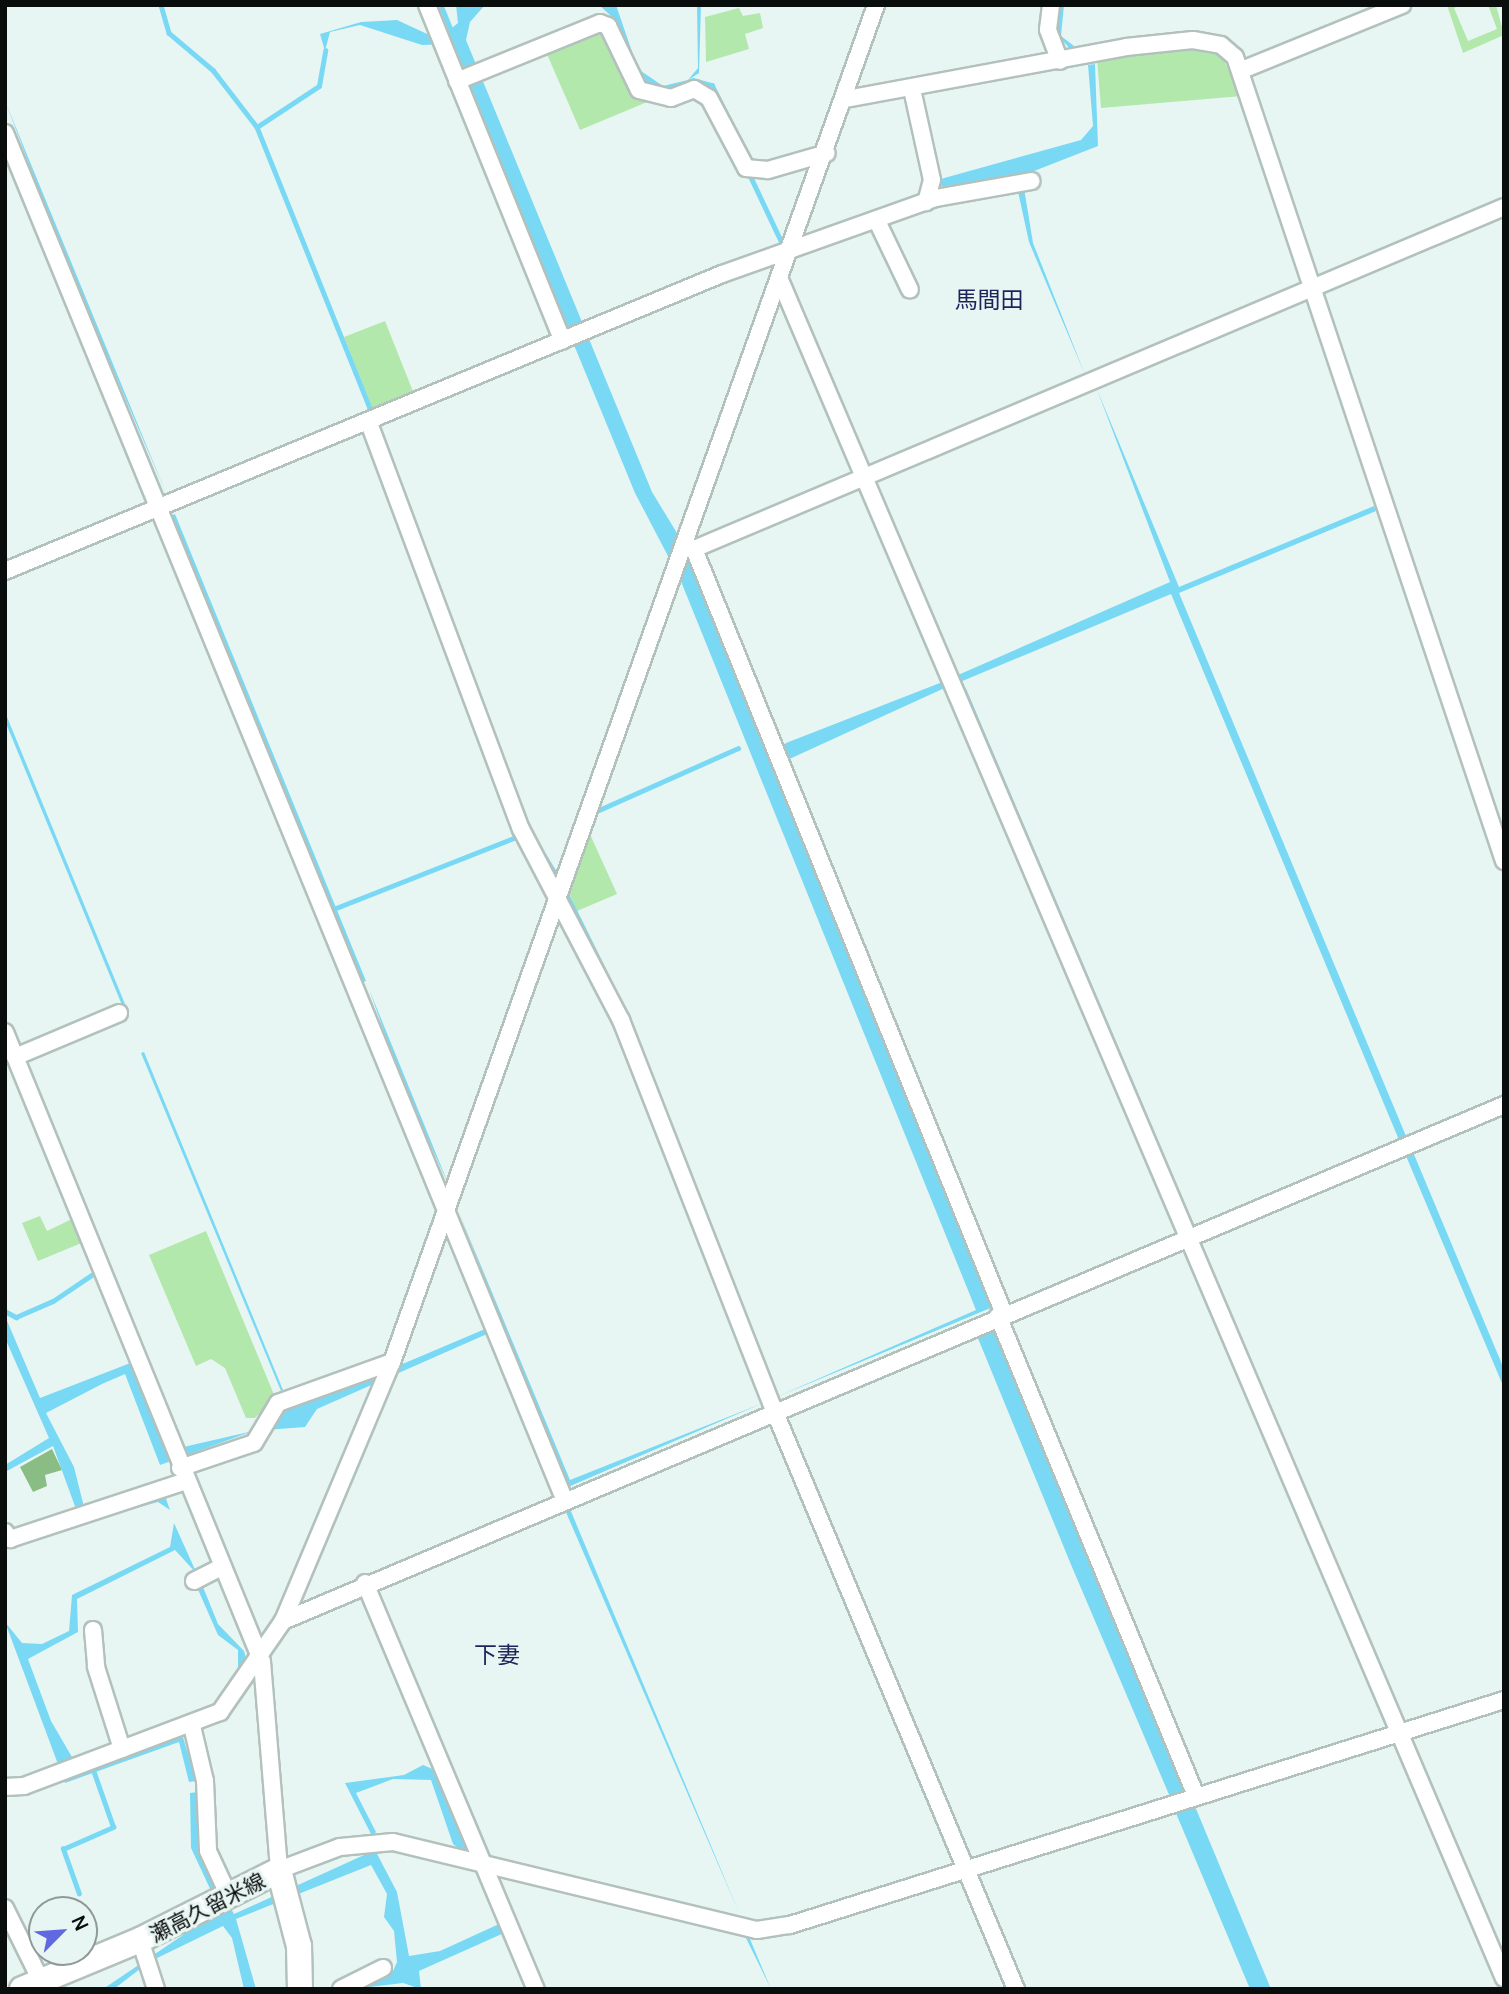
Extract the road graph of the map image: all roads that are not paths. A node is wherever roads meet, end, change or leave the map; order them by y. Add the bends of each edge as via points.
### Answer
1 (427, 5) edge
2 (876, 5) edge
3 (1051, 5) edge
4 (1402, 5) edge
5 (1060, 61) junction
6 (1242, 70) junction
7 (457, 81) junction
8 (912, 89) junction
9 (846, 99) junction
10 (5, 133) edge
11 (827, 153) junction
12 (1031, 181) dead end
13 (926, 202) junction
14 (1504, 207) edge
15 (877, 220) junction
16 (790, 254) junction
17 (780, 280) junction
18 (1311, 289) junction
19 (910, 290) dead end
20 (563, 341) junction
21 (369, 423) junction
22 (865, 475) junction
23 (160, 509) junction
24 (687, 547) junction
25 (5, 571) edge
26 (1504, 861) edge
27 (559, 899) junction
28 (119, 1013) dead end
29 (5, 1032) edge
30 (15, 1057) junction
31 (1504, 1105) edge
32 (447, 1212) junction
33 (1188, 1238) junction
34 (999, 1316) junction
35 (392, 1362) junction
36 (774, 1410) junction
37 (183, 1475) junction
38 (564, 1499) junction
39 (5, 1532) edge
40 (222, 1567) junction
41 (194, 1581) dead end
42 (365, 1583) junction
43 (283, 1621) junction
44 (93, 1630) dead end
45 (259, 1654) junction
46 (1504, 1700) edge
47 (192, 1726) junction
48 (1397, 1734) junction
49 (122, 1749) junction
50 (5, 1787) edge
51 (1196, 1796) junction
52 (483, 1863) junction
53 (965, 1868) junction
54 (279, 1870) junction
55 (228, 1894) junction
56 (5, 1908) edge
57 (140, 1940) junction
58 (383, 1968) dead end
59 (1504, 1978) edge
60 (32, 1985) edge
61 (156, 1989) edge
62 (300, 1989) edge
63 (341, 1989) edge
64 (536, 1989) edge
65 (1016, 1989) edge

1 - 7 street
2 - 9 street
3 - 5 street via 1048,30
4 - 6 street
5 - 6 street via 1193,40 1221,45
5 - 8 street
6 - 18 street
7 - 11 street via 600,23 608,26 639,90 671,98 694,89 709,98 746,168 768,170
7 - 20 street
8 - 9 street
8 - 13 street via 932,180
9 - 11 street
10 - 23 street
11 - 16 street
12 - 13 street
13 - 15 street
14 - 18 street
15 - 16 street
15 - 19 street
16 - 17 street
16 - 20 street via 723,274
17 - 22 street
17 - 24 street
18 - 22 street
18 - 26 street
20 - 21 street
21 - 23 street
21 - 27 street via 521,829
22 - 24 street
22 - 33 street
23 - 25 street
23 - 32 street
24 - 27 street
24 - 34 street
27 - 32 street
27 - 36 street via 621,1020
28 - 30 street
29 - 30 street
30 - 37 street
31 - 33 street
32 - 35 street
32 - 38 street
33 - 34 street
33 - 48 street
34 - 36 street
34 - 51 street
35 - 37 street via 278,1403 254,1443
35 - 43 street
36 - 38 street
36 - 53 street
37 - 39 street via 10,1538
37 - 40 street
38 - 42 street
40 - 41 street
40 - 45 street
42 - 43 street
42 - 52 street
43 - 45 street
44 - 49 street via 96,1667
45 - 47 street via 220,1712
45 - 54 street
46 - 48 street
47 - 49 street
47 - 55 street via 205,1781 208,1851
48 - 51 street
48 - 59 street
49 - 50 street
51 - 53 street
52 - 53 street via 757,1930 790,1926
52 - 54 street via 393,1842 340,1847
52 - 64 street
53 - 65 street
54 - 55 main road, 瀬高久留米線
54 - 62 main road, 瀬高久留米線 via 299,1946
55 - 57 main road, 瀬高久留米線
56 - 60 street
57 - 60 main road, 瀬高久留米線
57 - 61 street
58 - 63 street

